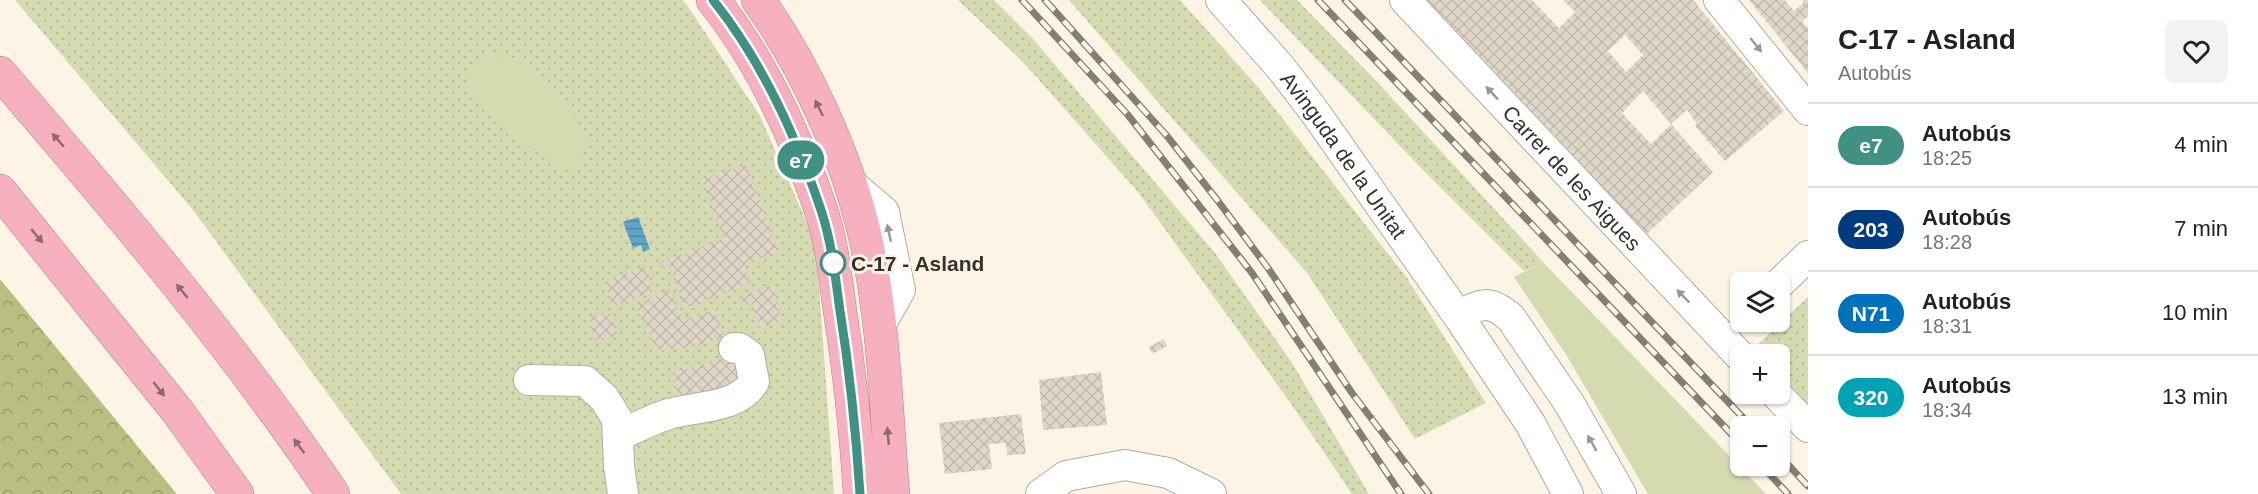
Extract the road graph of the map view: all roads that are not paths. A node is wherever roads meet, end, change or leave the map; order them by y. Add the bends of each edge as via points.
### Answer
1 (713, 0) edge
2 (758, 0) edge
3 (1221, 0) edge
4 (1406, 0) edge
5 (1719, 0) edge
6 (0, 73) edge
7 (1808, 110) edge
8 (0, 191) edge
9 (1808, 256) edge
10 (1790, 274) edge
11 (1459, 317) junction
12 (1735, 338) edge
13 (734, 348) dead end
14 (530, 380) dead end
15 (1786, 404) edge
16 (1808, 427) edge
17 (618, 436) junction
18 (237, 494) edge
19 (333, 494) edge
20 (623, 494) edge
21 (860, 494) edge
22 (893, 494) edge
23 (1041, 494) edge
24 (1211, 494) edge
25 (1569, 494) edge
26 (1621, 494) edge

1 - 21 highway via 779,105 821,211 849,364
22 -> 2 highway via 879,327 865,234 827,124
3 - 11 street, Avinguda de la Unitat via 1314,111
12 -> 4 street, Carrer de les Aigues
5 -> 7 street
19 -> 6 highway via 228,349 105,195
8 -> 18 highway via 178,412
9 - 10 street
11 - 25 street, Avinguda de la Unitat via 1530,423
26 -> 11 street via 1569,403 1511,318 1490,305 1476,305
13 - 17 street via 749,355 754,382 748,392 734,400 668,414
14 - 17 street via 585,381 604,398 617,419
15 - 16 street
17 - 20 street
23 - 24 street via 1066,476 1125,465 1168,473

